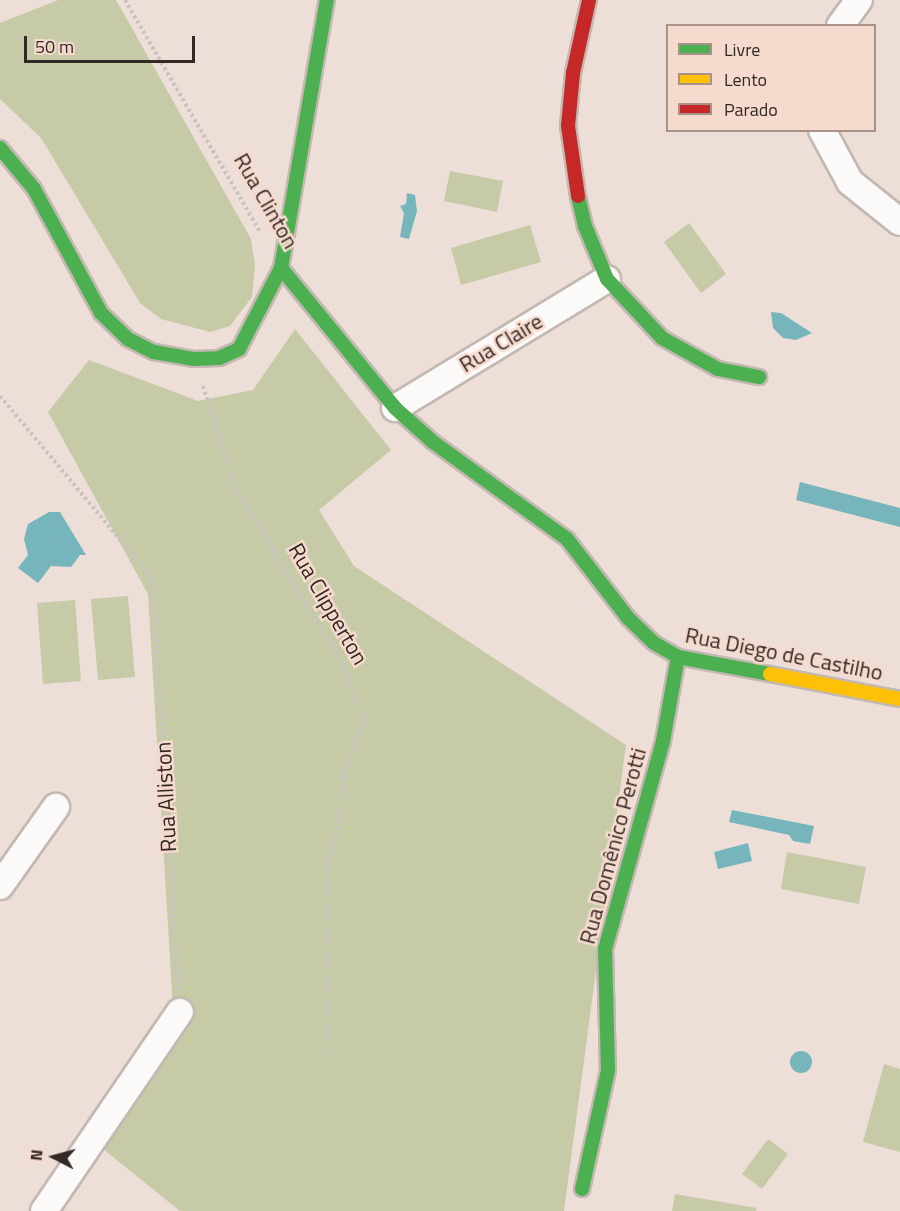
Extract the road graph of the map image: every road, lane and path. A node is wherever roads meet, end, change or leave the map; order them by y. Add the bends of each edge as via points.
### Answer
1 (125, 0) edge
2 (327, 0) edge
3 (589, 0) edge
4 (859, 0) edge
5 (841, 24) edge
6 (823, 132) edge
7 (0, 148) edge
8 (900, 222) edge
9 (281, 268) junction
10 (607, 279) junction
11 (194, 359) junction
12 (759, 377) dead end
13 (0, 396) edge
14 (395, 408) junction
15 (678, 657) junction
16 (900, 699) edge
17 (56, 807) dead end
18 (0, 886) edge
19 (180, 1012) joint
20 (326, 1057) dead end
21 (582, 1189) dead end
22 (44, 1211) edge

1 - 9 path, Rua Clinton
2 - 9 street
3 - 10 street via 573,73 568,126 573,176 585,226
4 - 5 street
6 - 8 street via 837,165 850,182
7 - 11 street via 34,189 101,313 128,339 154,352
9 - 11 street via 239,349 219,358
9 - 14 street, Rua Clinton
10 - 12 street via 662,338 718,369
10 - 14 street, Rua Claire
11 - 20 path, Rua Clipperton via 235,488 338,656 364,720 342,778 340,821 327,862
13 - 19 path, Rua Alliston via 153,579
14 - 15 street, Rua Diego de Castilho via 433,442 567,539 628,618 654,643
15 - 16 street, Rua Diego de Castilho
15 - 21 street, Rua Domênico Perotti via 663,741 605,949 608,1071
17 - 18 street
19 - 22 street

